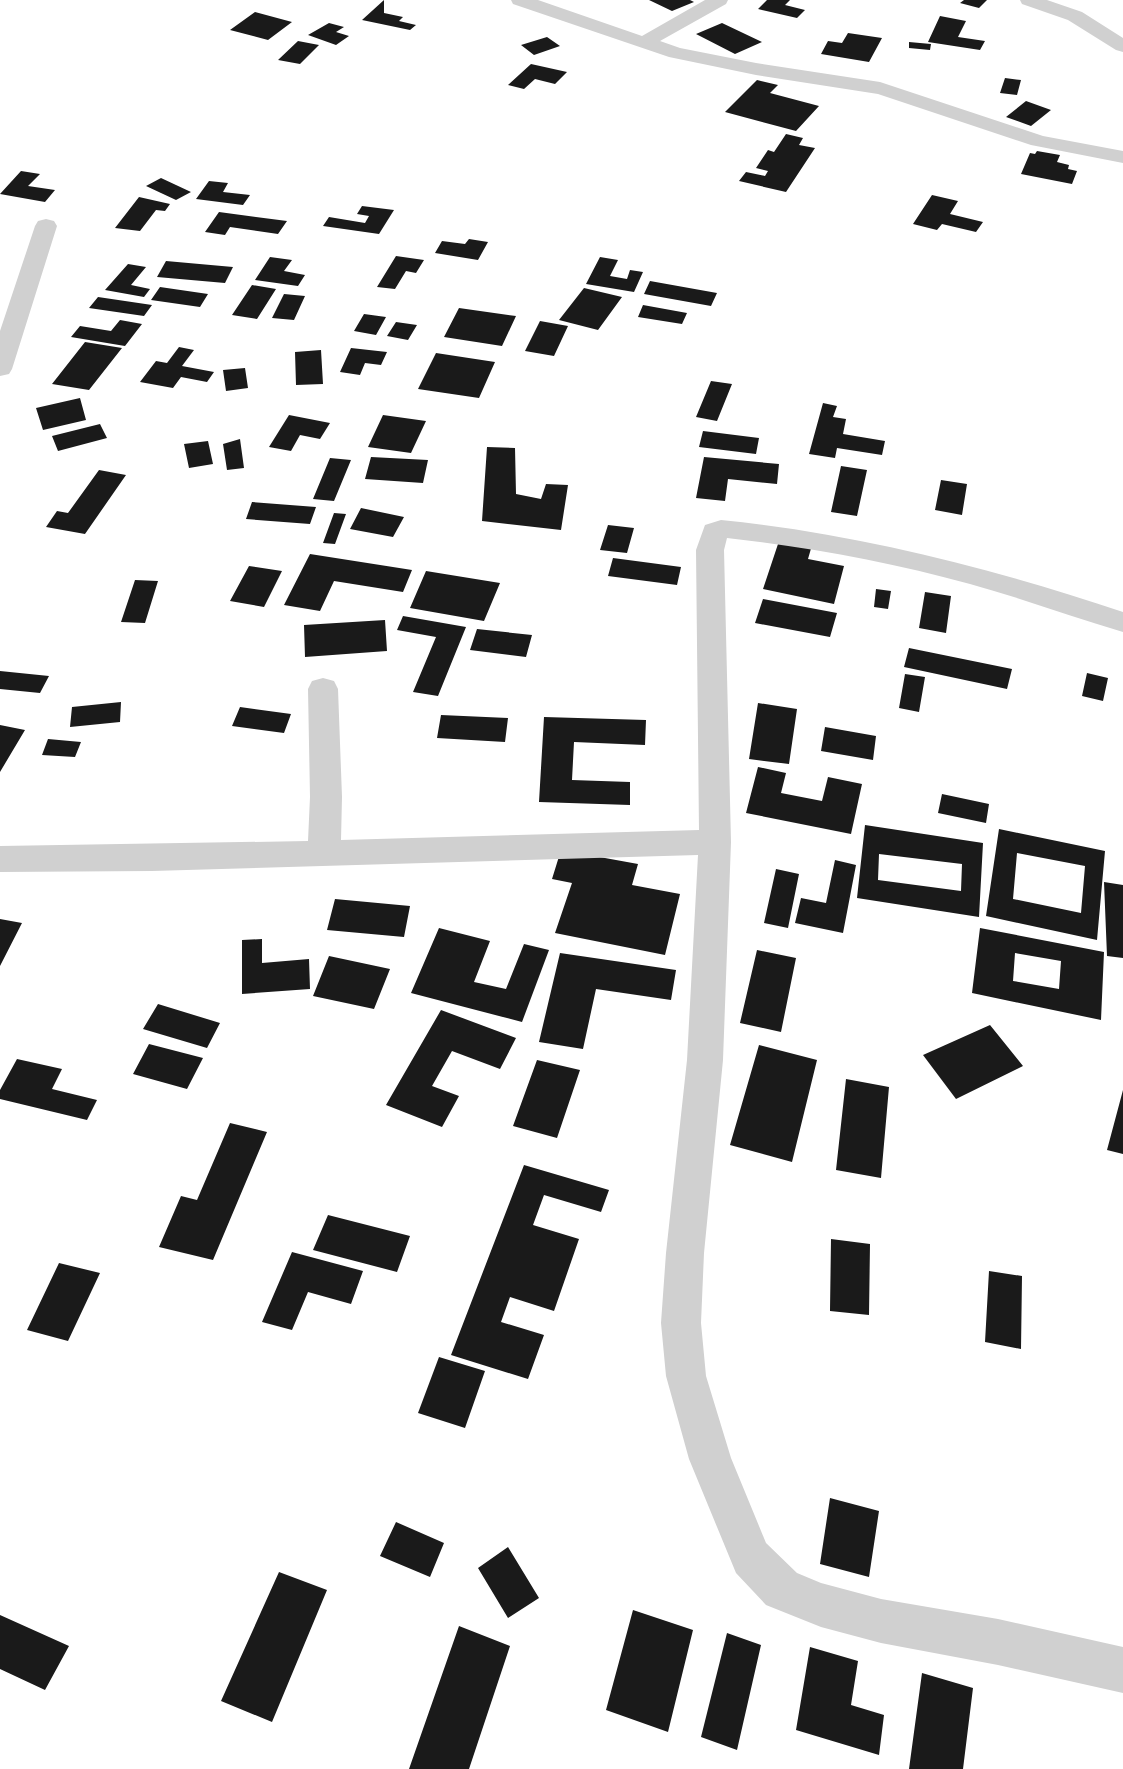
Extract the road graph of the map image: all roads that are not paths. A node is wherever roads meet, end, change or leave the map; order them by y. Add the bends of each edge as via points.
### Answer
1 (520, 0) edge
2 (719, 0) edge
3 (1029, 0) edge
4 (643, 43) junction
5 (1123, 46) edge
6 (1123, 157) edge
7 (46, 226) dead end
8 (8, 322) edge
9 (0, 369) edge
10 (1123, 622) edge
11 (323, 689) dead end
12 (715, 842) junction
13 (324, 853) junction
14 (0, 859) edge
15 (1123, 1670) edge

1 - 4 street
2 - 4 street
3 - 5 street via 1075,16
4 - 6 street via 709,60 880,88 1038,141
7 - 8 street
8 - 9 street
10 - 12 street via 991,580 904,559 784,536 715,531 710,550
11 - 13 street
12 - 13 street
12 - 15 street via 705,1059 681,1323 686,1376 710,1460 751,1558 782,1589 821,1605 881,1622 999,1642
13 - 14 street

